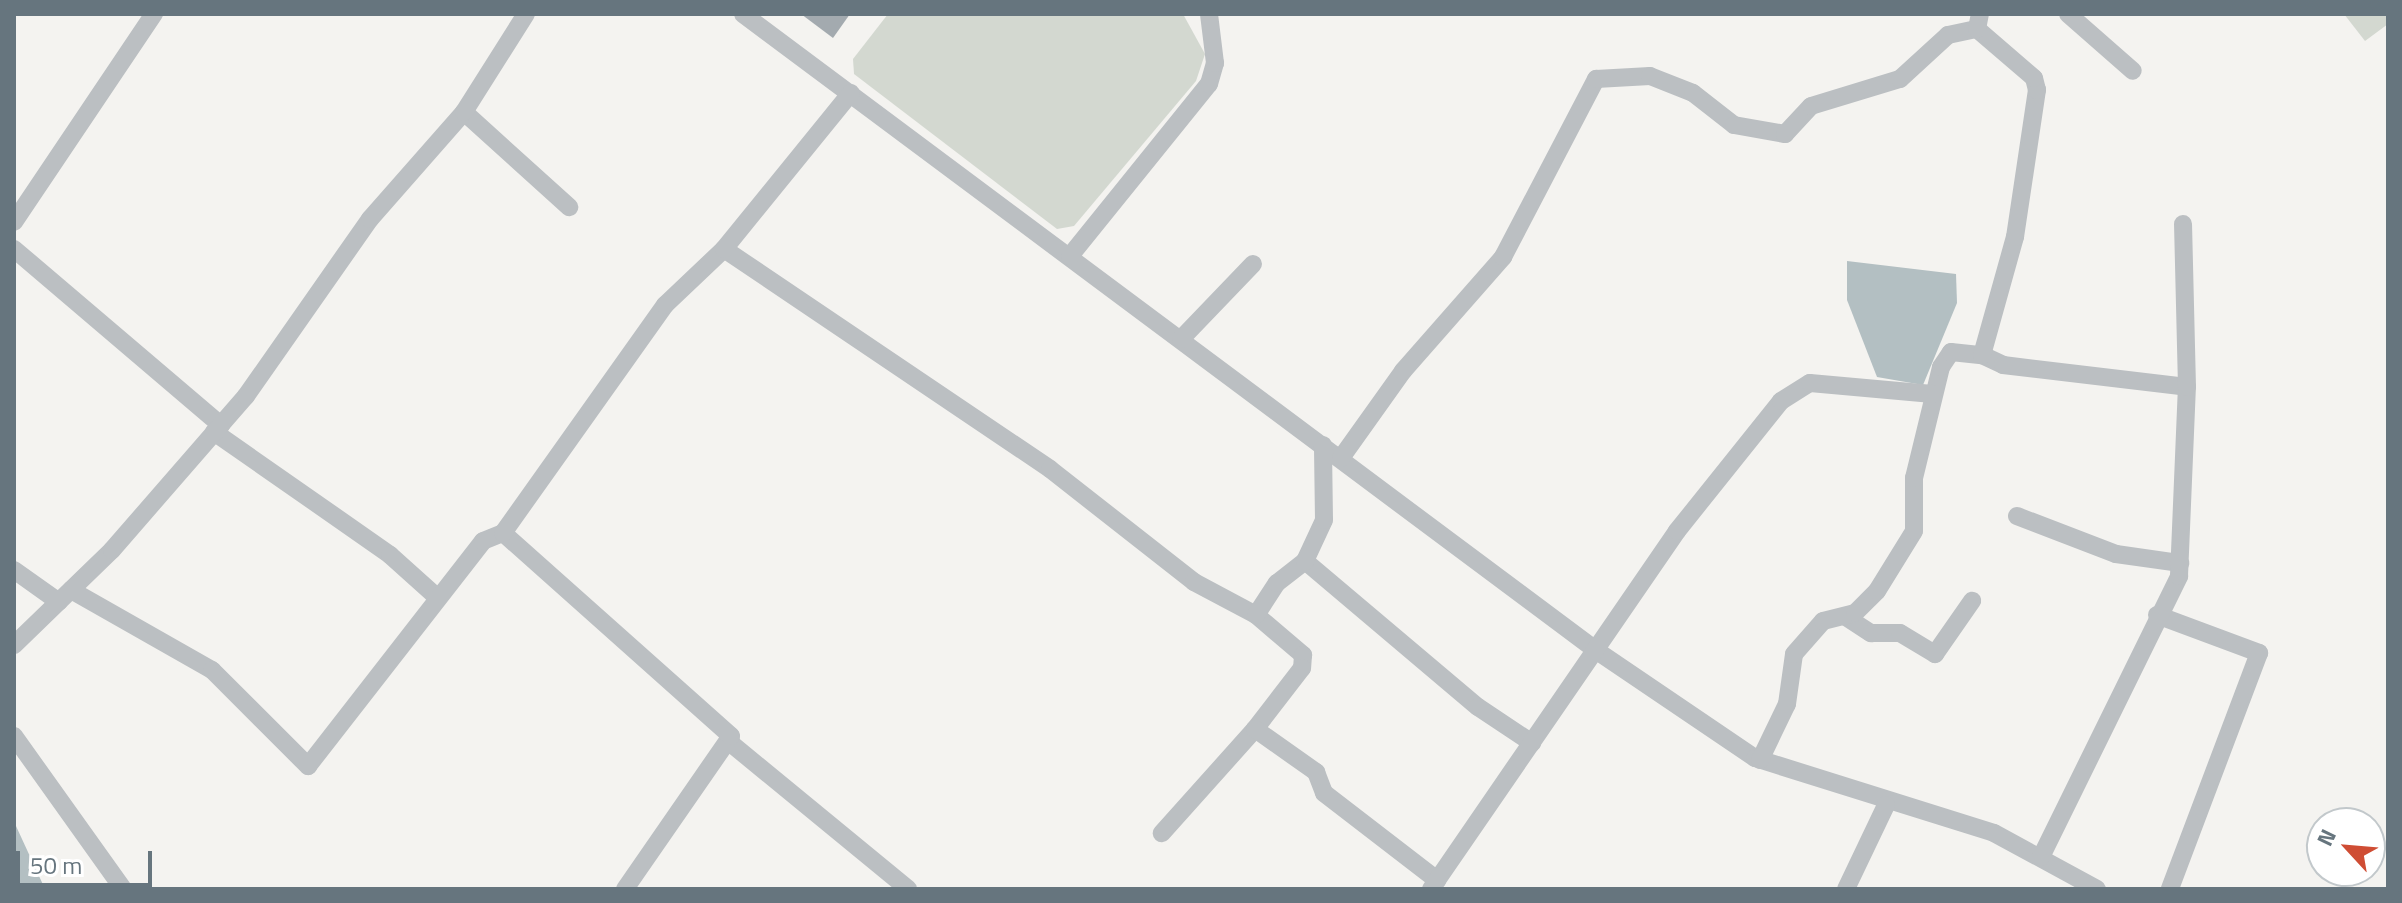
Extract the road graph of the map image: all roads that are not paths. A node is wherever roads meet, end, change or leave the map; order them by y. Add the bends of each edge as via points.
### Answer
1 (154, 14) edge
2 (526, 14) edge
3 (743, 14) edge
4 (1209, 14) edge
5 (2068, 14) edge
6 (1978, 21) edge
7 (2133, 71) dead end
8 (851, 93) junction
9 (464, 112) junction
10 (569, 207) dead end
11 (14, 222) edge
12 (2183, 224) dead end
13 (14, 249) edge
14 (724, 249) junction
15 (1070, 256) junction
16 (1253, 264) dead end
17 (1181, 339) junction
18 (1982, 355) junction
19 (2187, 387) junction
20 (1933, 394) junction
21 (217, 428) junction
22 (1323, 445) junction
23 (1341, 458) junction
24 (2017, 516) dead end
25 (503, 533) junction
26 (1305, 561) junction
27 (2180, 563) junction
28 (14, 570) edge
29 (65, 596) junction
30 (438, 598) junction
31 (1972, 601) dead end
32 (1256, 615) junction
33 (2157, 615) junction
34 (1846, 617) junction
35 (14, 645) edge
36 (1597, 651) junction
37 (1255, 729) junction
38 (14, 736) edge
39 (728, 741) junction
40 (1532, 743) junction
41 (1760, 760) junction
42 (1886, 805) junction
43 (1162, 833) dead end
44 (2041, 857) junction
45 (1434, 885) edge
46 (123, 889) edge
47 (625, 889) edge
48 (908, 889) edge
49 (1846, 889) edge
50 (2097, 889) edge
51 (2170, 889) edge

1 - 11 street
2 - 9 street
3 - 8 street
4 - 15 street via 1215,63 1209,84
5 - 7 street
6 - 18 street via 2034,78 2037,90 2015,237
6 - 23 street via 1948,35 1900,79 1811,106 1785,134 1734,125 1693,93 1650,76 1596,79 1503,257 1403,371
8 - 14 street
8 - 15 street
9 - 10 street
9 - 21 street via 370,219
12 - 19 street
13 - 21 street
14 - 25 street via 665,305
14 - 32 street via 1050,469 1194,582
15 - 17 street
16 - 17 street
17 - 22 street
18 - 19 street via 2003,365
18 - 20 street via 1951,352
19 - 27 street
20 - 34 street via 1914,478 1914,531 1877,591
20 - 36 street via 1810,383 1781,401 1677,531
21 - 29 street
21 - 30 street via 390,555
22 - 23 street
22 - 26 street via 1324,520
23 - 36 street
24 - 27 street via 2116,554
25 - 30 street via 483,541
25 - 39 street via 672,686 721,719
26 - 32 street via 1277,583
26 - 40 street via 1478,707
27 - 33 street
28 - 29 street
29 - 30 street via 212,670 308,766
29 - 35 street
31 - 34 street via 1935,654 1900,633 1871,633
32 - 37 street via 1303,655 1302,668
33 - 44 street
33 - 51 street via 2259,653
34 - 41 street via 1823,621 1794,654 1787,704
36 - 40 street
36 - 41 street
37 - 43 street
37 - 45 street via 1316,772 1324,793
38 - 46 street
39 - 47 street
39 - 48 street
40 - 45 street
41 - 42 street
42 - 44 street via 1994,833
42 - 49 street
44 - 50 street

